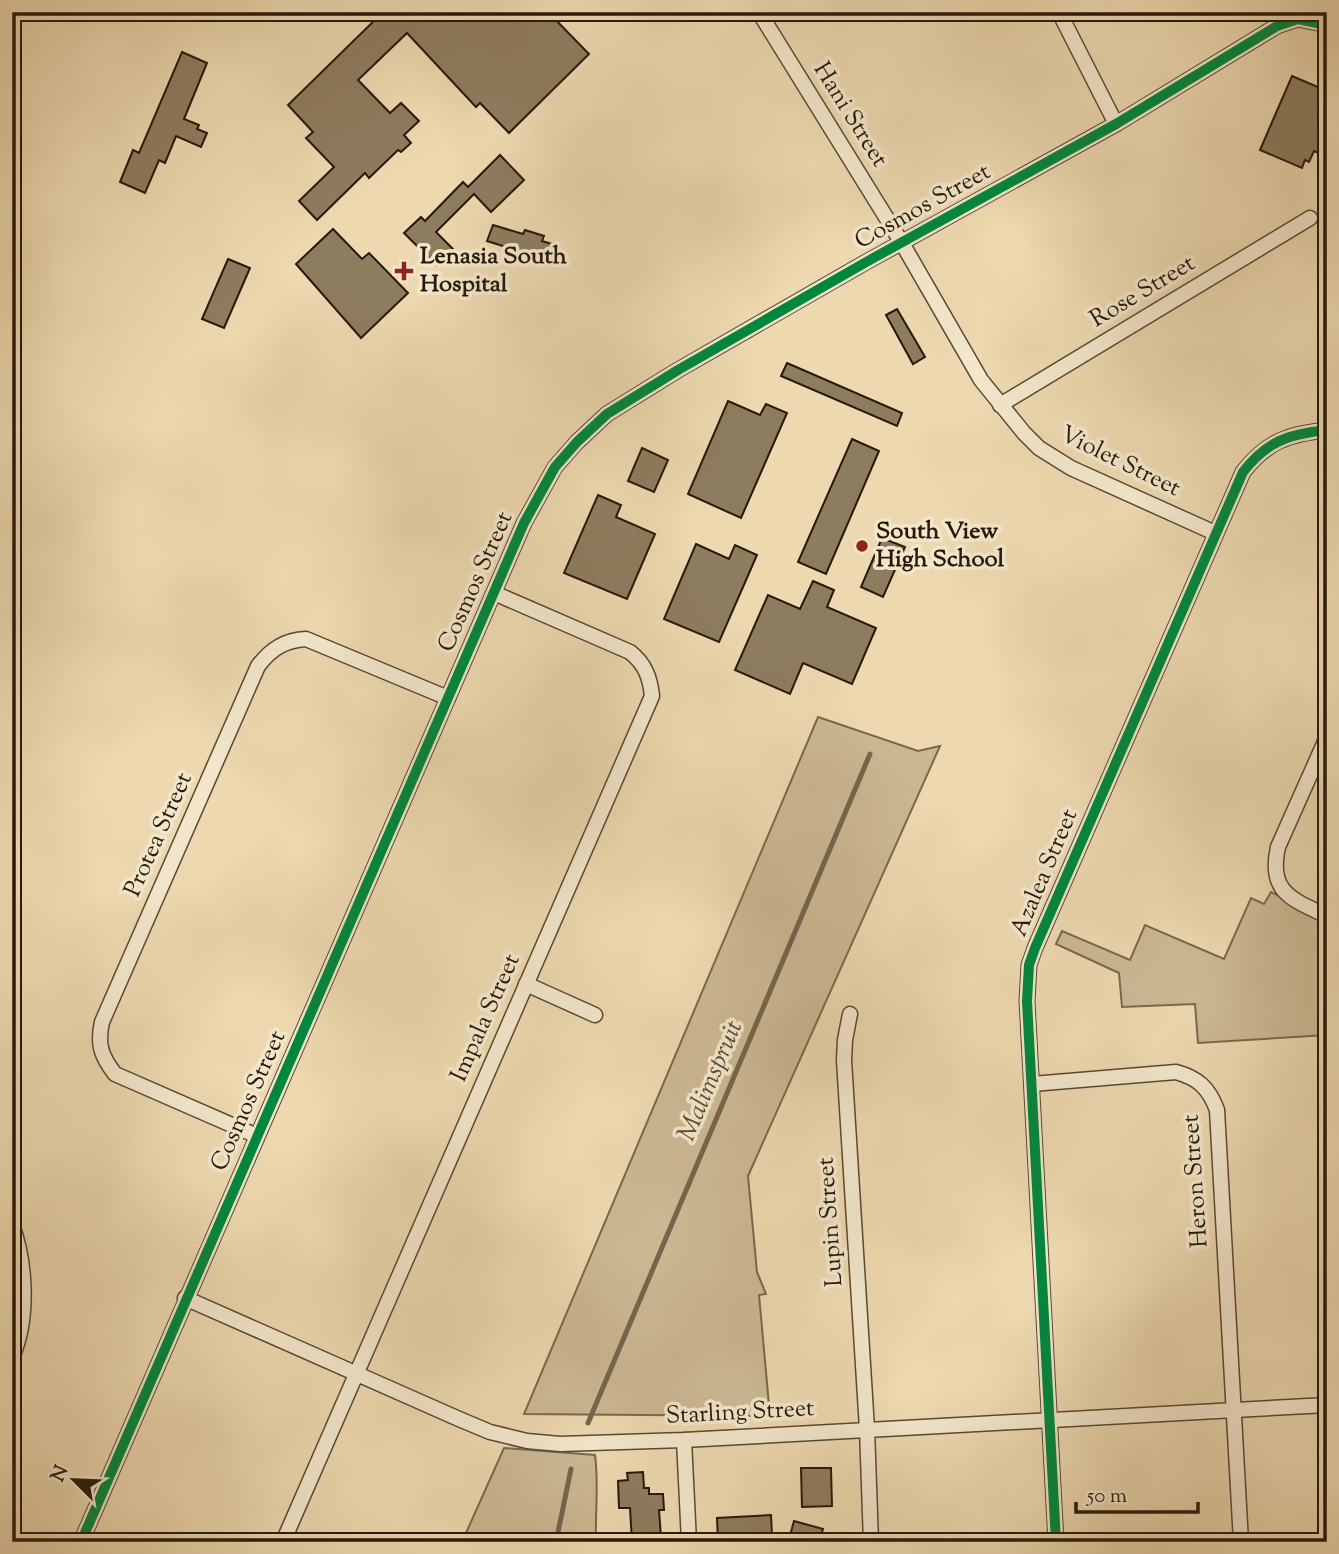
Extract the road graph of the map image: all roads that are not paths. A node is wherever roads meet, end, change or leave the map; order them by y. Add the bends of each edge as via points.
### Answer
1 (759, 12) edge
2 (1059, 12) edge
3 (1296, 15) edge
4 (1327, 26) edge
5 (1116, 124) junction
6 (1311, 218) dead end
7 (902, 243) junction
8 (1000, 405) junction
9 (1327, 430) edge
10 (1215, 533) junction
11 (494, 593) junction
12 (448, 698) junction
13 (1327, 737) edge
14 (1327, 916) edge
15 (526, 984) junction
16 (850, 1013) dead end
17 (595, 1015) dead end
18 (1032, 1084) junction
19 (257, 1136) junction
20 (12, 1225) edge
21 (185, 1298) junction
22 (12, 1357) edge
23 (356, 1374) junction
24 (1327, 1405) edge
25 (1234, 1409) junction
26 (1051, 1418) junction
27 (867, 1429) junction
28 (684, 1440) junction
29 (81, 1542) edge
30 (283, 1542) edge
31 (690, 1542) edge
32 (871, 1542) edge
33 (1056, 1542) edge
34 (1241, 1542) edge

1 - 7 street, Hani Street
2 - 5 street
3 - 4 street, Cosmos Street
3 - 5 street, Cosmos Street
5 - 7 street, Cosmos Street
6 - 8 street, Rose Street
7 - 8 street, Violet Street via 966,356
7 - 11 street, Cosmos Street via 607,414 555,467 524,523
8 - 10 street, Violet Street via 1054,458
9 - 10 street, Azalea Street via 1282,438 1252,461
10 - 18 street, Azalea Street via 1029,965
11 - 12 street, Cosmos Street
11 - 15 street, Impala Street via 630,652 645,668 652,696
12 - 19 street, Cosmos Street
12 - 19 street, Protea Street via 306,639 285,642 266,656 102,1022 100,1049 115,1074
13 - 14 street via 1275,862 1280,888
15 - 17 street
15 - 23 street, Impala Street
16 - 27 street, Lupin Street via 844,1060
18 - 25 street, Heron Street via 1176,1072 1207,1088 1217,1110
18 - 26 street, Azalea Street
19 - 21 street, Cosmos Street
20 - 22 street via 24,1314
21 - 23 street, Starling Street
21 - 29 street, Cosmos Street
23 - 28 street, Starling Street via 489,1432 527,1441
23 - 30 street, Impala Street
24 - 25 street, Starling Street
25 - 26 street, Starling Street
25 - 34 street, Heron Street
26 - 27 street, Starling Street
26 - 33 street, Azalea Street
27 - 28 street, Starling Street
27 - 32 street, Lupin Street
28 - 31 street

